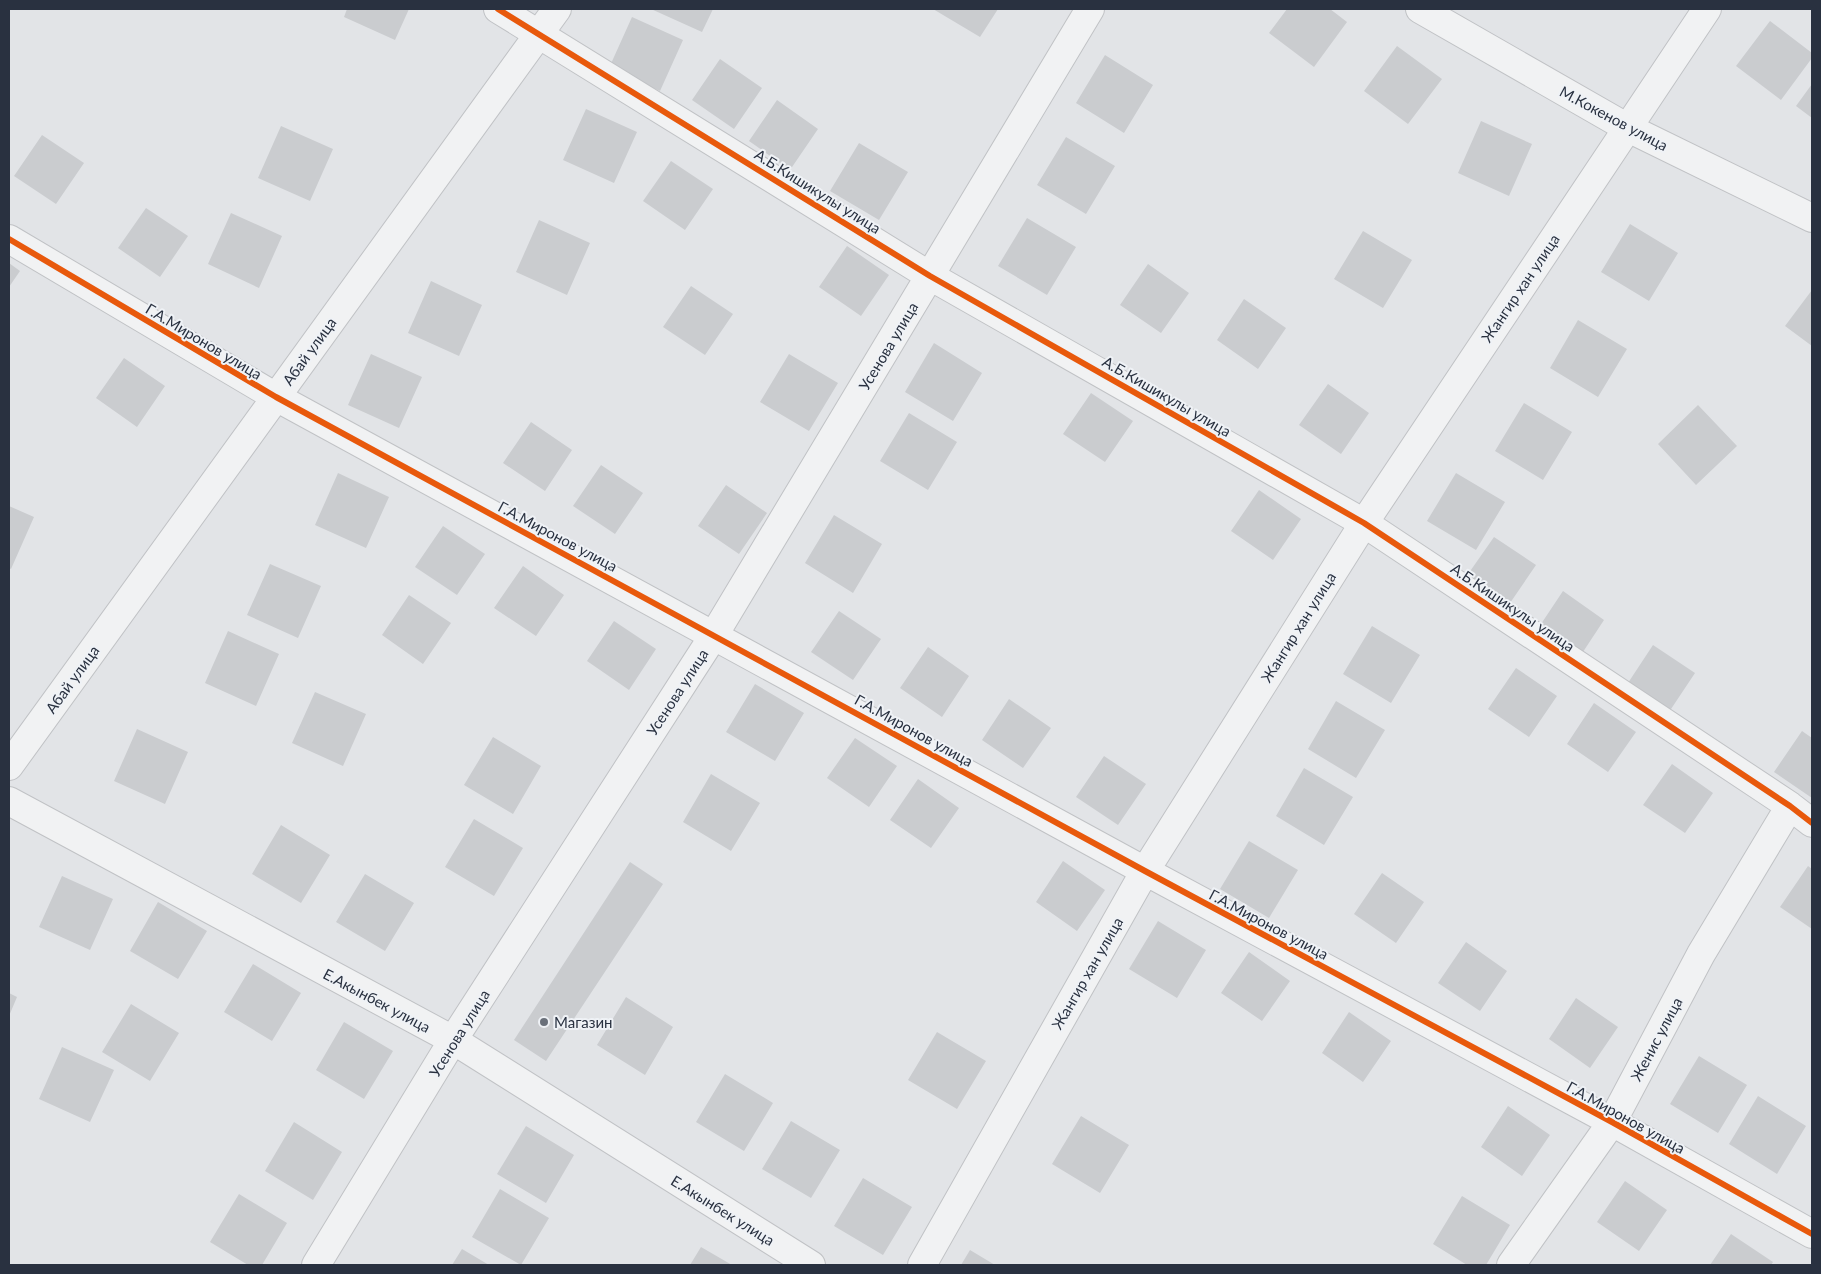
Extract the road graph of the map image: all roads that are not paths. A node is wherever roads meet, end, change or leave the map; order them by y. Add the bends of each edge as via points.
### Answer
1 (498, 9) edge
2 (557, 9) edge
3 (1090, 9) edge
4 (1420, 9) edge
5 (1707, 9) edge
6 (540, 33) junction
7 (1626, 127) junction
8 (1812, 218) edge
9 (9, 239) edge
10 (930, 276) junction
11 (276, 397) junction
12 (1364, 523) junction
13 (714, 635) junction
14 (9, 766) edge
15 (9, 801) edge
16 (1790, 806) junction
17 (1812, 823) edge
18 (1145, 871) junction
19 (453, 1040) junction
20 (1612, 1122) junction
21 (1812, 1234) edge
22 (316, 1265) edge
23 (811, 1265) edge
24 (922, 1265) edge
25 (1511, 1265) edge

1 - 6 street, А.Б.Кишикулы улица
2 - 6 street, Абай улица
3 - 10 street, Усенова улица
4 - 7 street, М.Кокенов улица
5 - 7 street, Жангир хан улица
6 - 10 street, А.Б.Кишикулы улица
6 - 11 street, Абай улица
7 - 8 street, М.Кокенов улица
7 - 12 street, Жангир хан улица
9 - 11 street, Г.А.Миронов улица
10 - 12 street, А.Б.Кишикулы улица
10 - 13 street, Усенова улица
11 - 13 street, Г.А.Миронов улица
11 - 14 street, Абай улица
12 - 16 street, А.Б.Кишикулы улица
12 - 18 street, Жангир хан улица
13 - 18 street, Г.А.Миронов улица
13 - 19 street, Усенова улица
15 - 19 street, Е.Акынбек улица
16 - 17 street, А.Б.Кишикулы улица
16 - 20 street, Женис улица via 1701,954
18 - 20 street, Г.А.Миронов улица
18 - 24 street, Жангир хан улица
19 - 22 street, Усенова улица
19 - 23 street, Е.Акынбек улица
20 - 21 street, Г.А.Миронов улица
20 - 25 street, Женис улица

